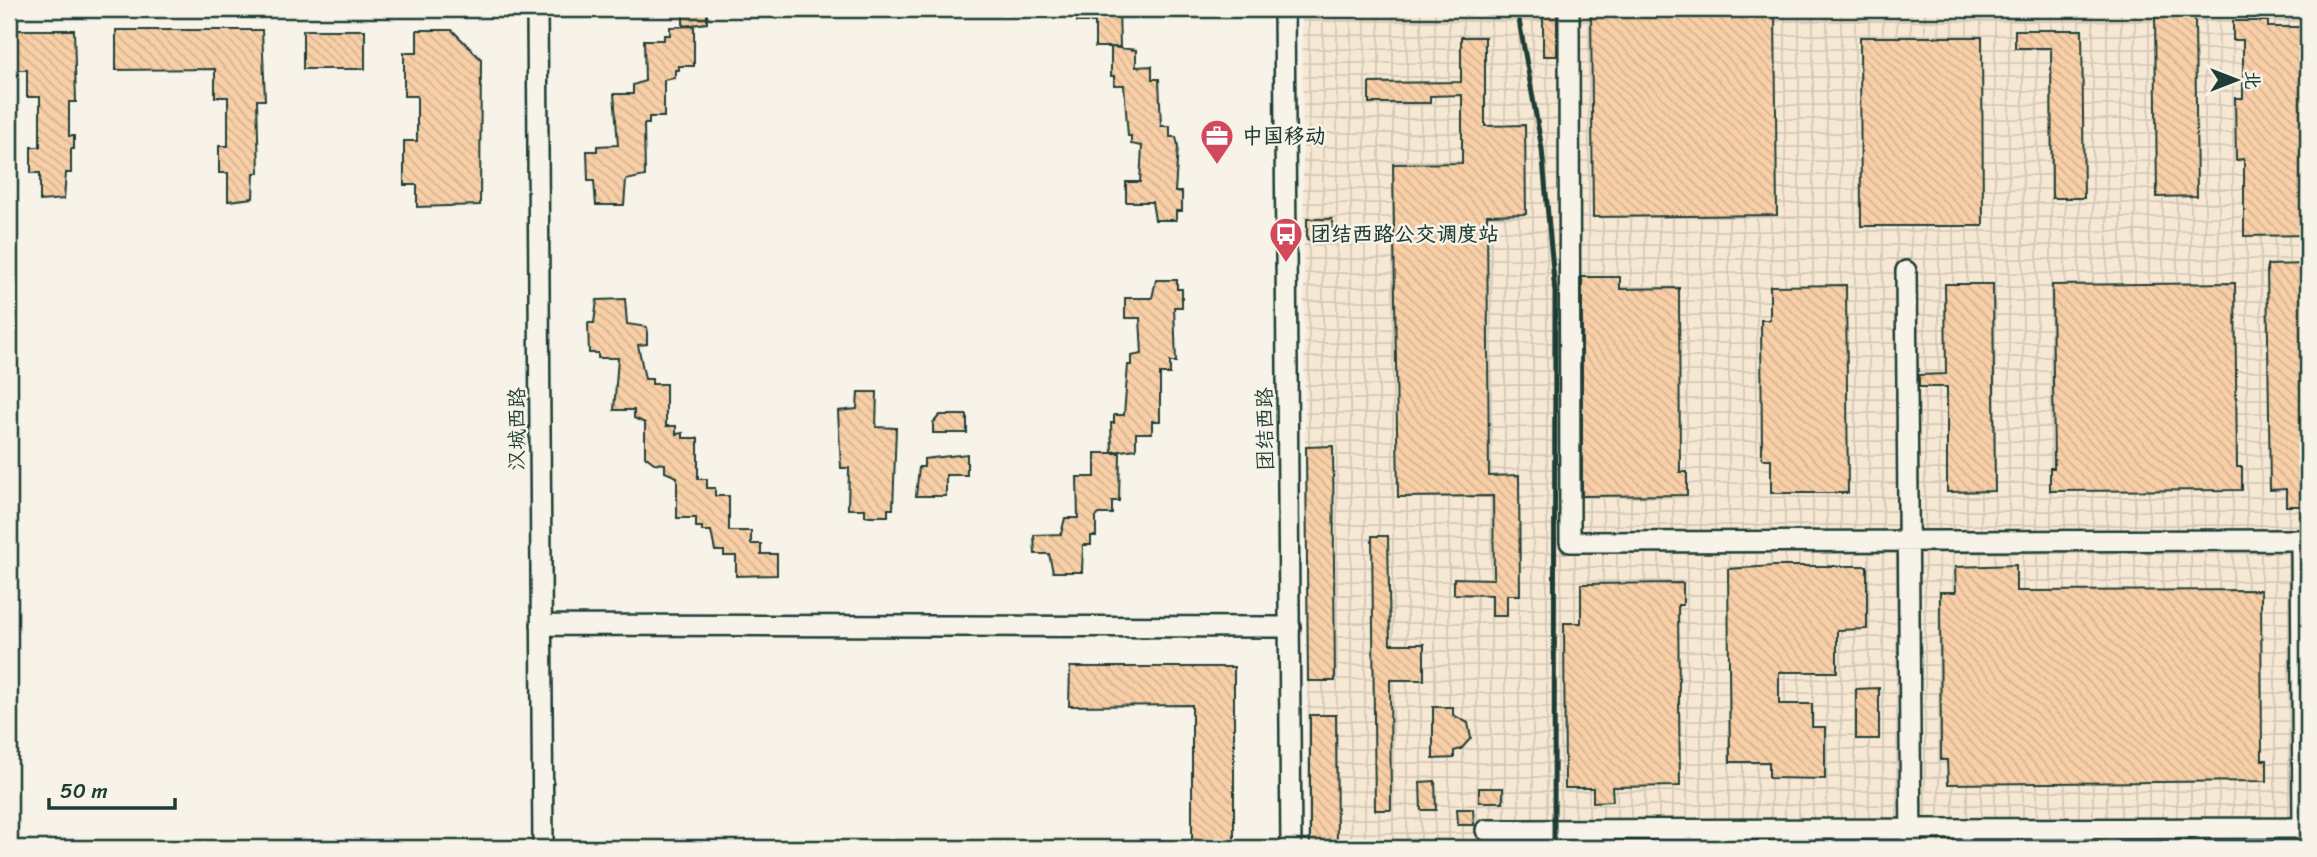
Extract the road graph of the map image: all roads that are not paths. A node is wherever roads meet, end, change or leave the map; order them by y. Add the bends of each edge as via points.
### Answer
1 (537, 9) edge
2 (1284, 9) edge
3 (1569, 9) edge
4 (1906, 271) dead end
5 (1909, 540) junction
6 (541, 625) junction
7 (1290, 627) junction
8 (1486, 830) dead end
9 (1911, 839) edge
10 (543, 848) edge
11 (1292, 848) edge

1 - 6 street, 汉城西路
2 - 7 street, 团结西路
3 - 5 street via 1570,542
4 - 5 street
5 - 9 street
5 - 9 street via 2301,540 2303,828
6 - 7 street
6 - 10 street, 汉城西路
7 - 11 street, 团结西路
8 - 9 street

